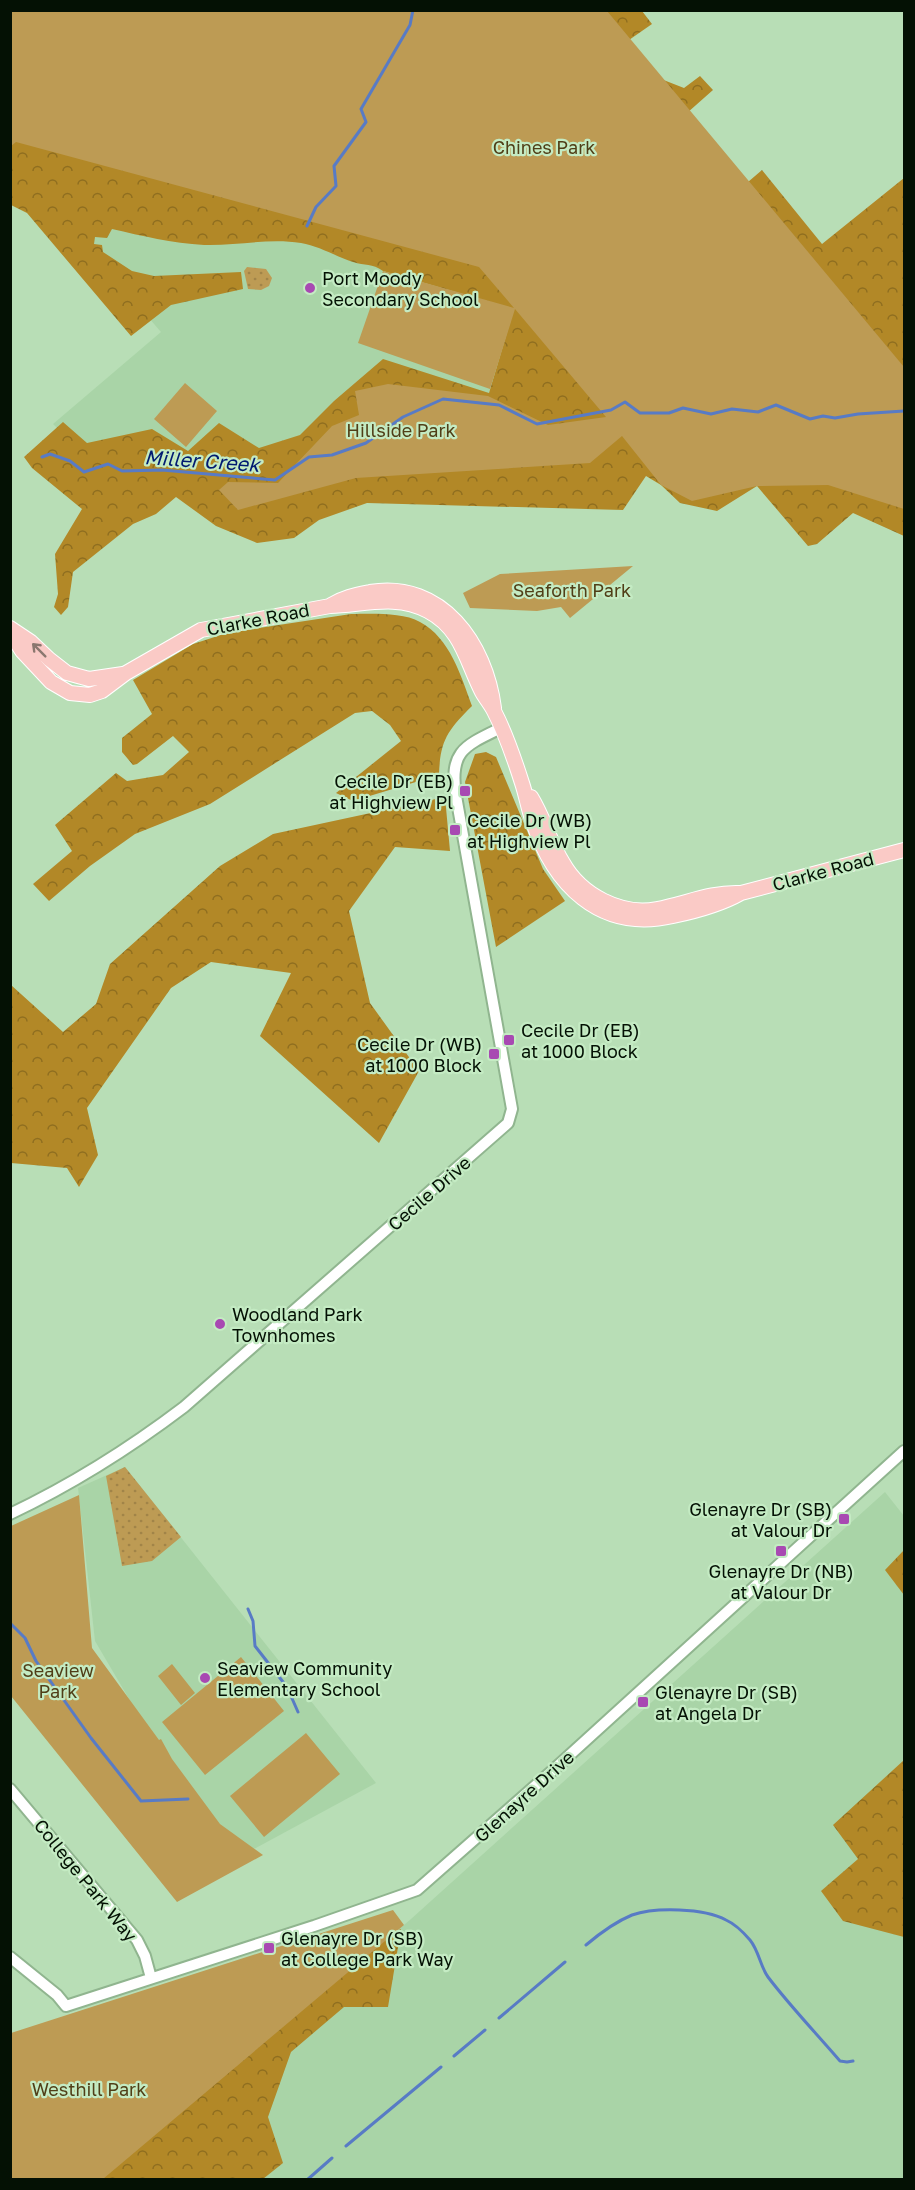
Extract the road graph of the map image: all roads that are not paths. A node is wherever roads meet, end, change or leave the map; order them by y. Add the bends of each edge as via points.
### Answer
1 (10, 630) edge
2 (126, 673) junction
3 (501, 729) junction
4 (904, 850) edge
5 (904, 1451) edge
6 (10, 1514) edge
7 (10, 1789) edge
8 (10, 1957) edge
9 (151, 1978) junction

2 -> 1 main road, Clarke Road via 89,679 68,673
1 - 2 main road, Clarke Road via 22,651 51,682 70,693 102,692
2 - 3 main road, Clarke Road via 201,630 330,606 347,596 388,591 412,594 455,619 471,641 492,688
3 - 4 main road, Clarke Road via 532,819 556,870 571,888 599,909 622,918 655,920
3 - 6 street, Cecile Drive via 466,747 454,770 512,1108 507,1123 177,1412 74,1480
5 - 9 street, Glenayre Drive via 417,1890
7 - 9 street, College Park Way via 136,1940
8 - 9 street, Glenayre Drive via 66,2006

